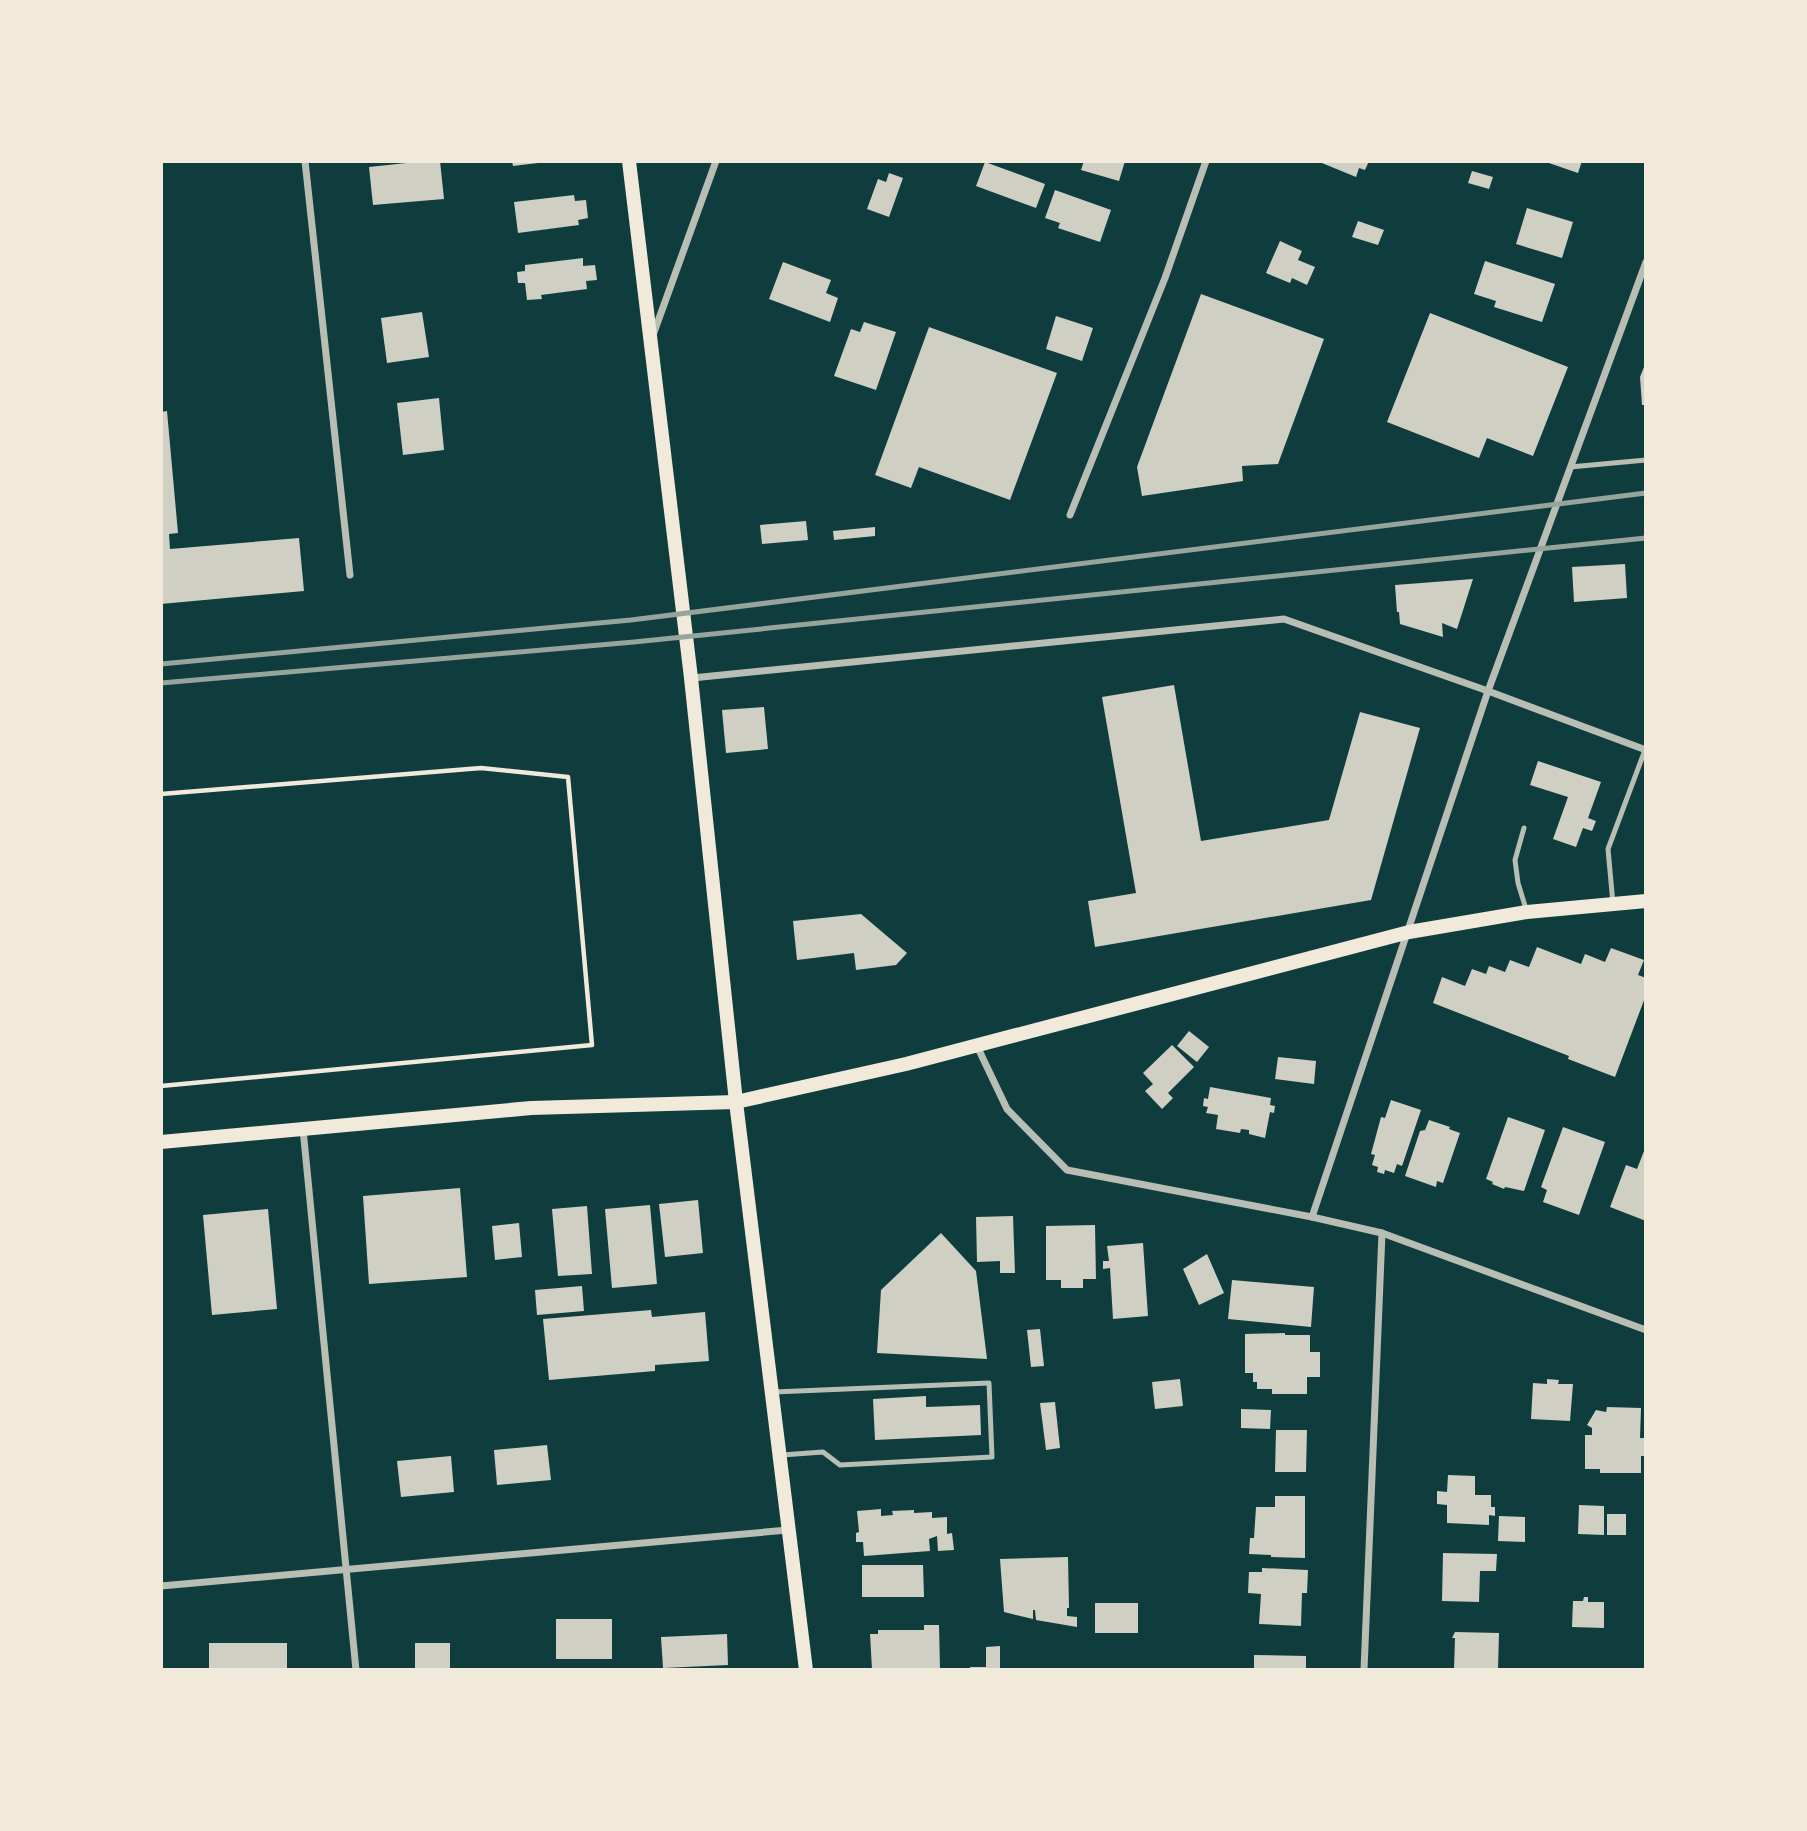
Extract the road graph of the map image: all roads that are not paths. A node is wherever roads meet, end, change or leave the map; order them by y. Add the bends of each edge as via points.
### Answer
1 (305, 161) edge
2 (629, 161) edge
3 (716, 161) edge
4 (1206, 161) edge
5 (1646, 262) edge
6 (652, 336) junction
7 (1646, 460) edge
8 (1570, 467) junction
9 (1070, 515) dead end
10 (350, 575) dead end
11 (691, 678) junction
12 (1488, 691) junction
13 (1646, 750) edge
14 (1524, 828) dead end
15 (1646, 901) edge
16 (1613, 904) junction
17 (1527, 912) junction
18 (1409, 932) junction
19 (977, 1046) junction
20 (736, 1102) junction
21 (303, 1129) junction
22 (161, 1142) edge
23 (1312, 1217) junction
24 (1382, 1233) junction
25 (1646, 1330) edge
26 (771, 1392) junction
27 (779, 1455) junction
28 (788, 1530) junction
29 (347, 1570) junction
30 (161, 1586) edge
31 (356, 1670) edge
32 (806, 1670) edge
33 (1364, 1670) edge

1 - 10 street
2 - 6 main road
3 - 6 street
4 - 9 street via 1165,278
5 - 8 street
6 - 11 main road
7 - 8 lane
8 - 12 street
11 - 12 street via 1284,619
11 - 20 main road
12 - 13 street
12 - 18 street
13 - 16 lane via 1608,849
14 - 17 lane via 1514,860
15 - 16 main road
16 - 17 main road
17 - 18 main road
18 - 19 main road
18 - 23 street
19 - 20 main road
19 - 23 street via 1007,1109 1067,1170
20 - 21 main road via 531,1108
20 - 26 main road
21 - 22 main road
21 - 29 street
23 - 24 street
24 - 25 street
24 - 33 street
26 - 27 main road
26 - 27 lane via 989,1383 992,1457 840,1465 823,1452
27 - 28 main road
28 - 29 street
28 - 32 main road
29 - 30 street
29 - 31 street

